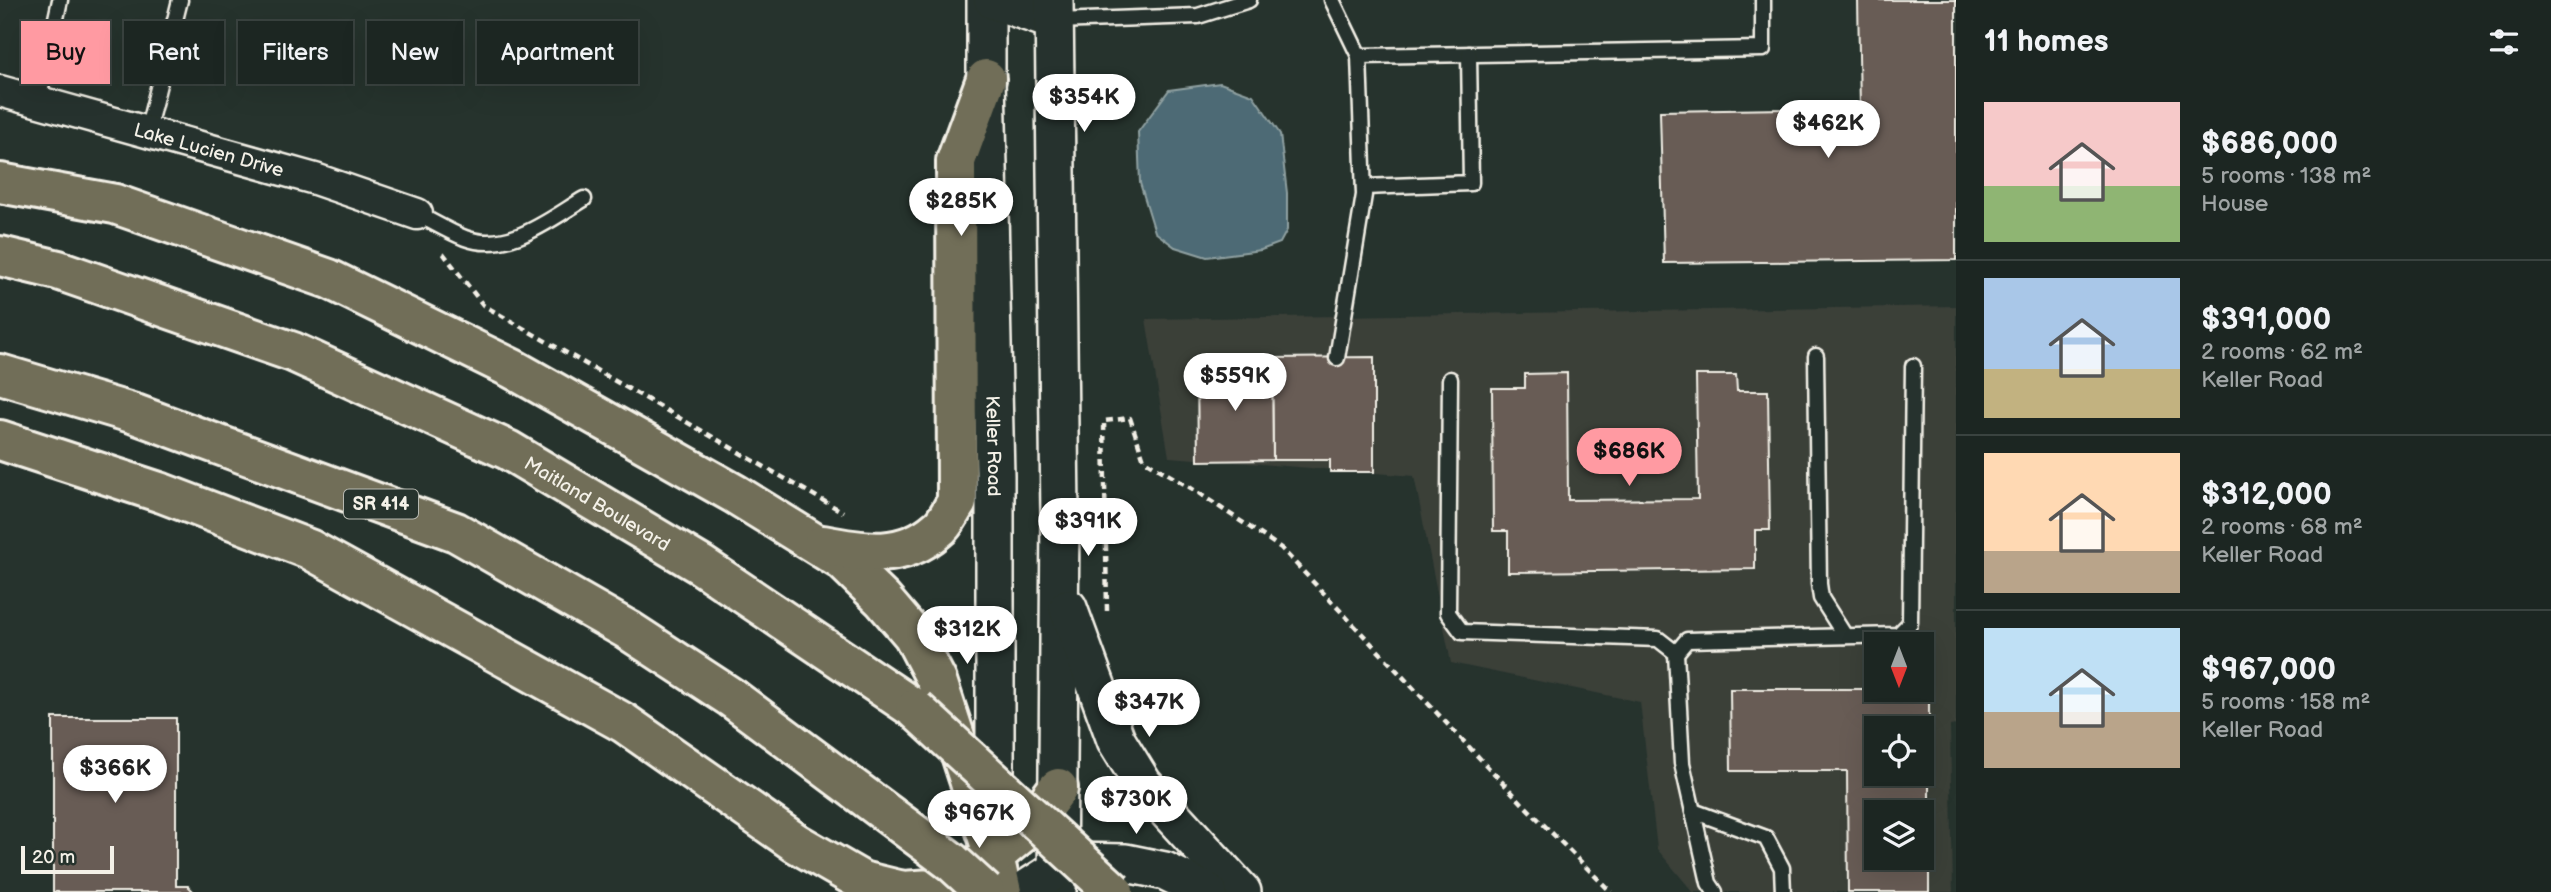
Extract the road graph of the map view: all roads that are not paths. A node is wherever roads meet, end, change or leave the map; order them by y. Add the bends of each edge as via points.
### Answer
1 (60, 0) edge
2 (180, 0) edge
3 (986, 0) edge
4 (993, 0) edge
5 (1249, 0) edge
6 (1332, 0) edge
7 (1763, 0) edge
8 (1054, 11) edge
9 (1469, 54) junction
10 (1359, 56) junction
11 (985, 79) junction
12 (0, 91) edge
13 (38, 101) junction
14 (147, 132) junction
15 (0, 183) edge
16 (1364, 187) junction
17 (584, 199) dead end
18 (417, 214) joint
19 (0, 256) edge
20 (1816, 356) dead end
21 (1337, 358) dead end
22 (1913, 366) dead end
23 (0, 374) edge
24 (1450, 379) dead end
25 (0, 440) edge
26 (815, 544) junction
27 (1059, 585) junction
28 (1844, 636) junction
29 (1676, 653) junction
30 (1058, 788) junction
31 (1693, 811) junction
32 (772, 827) junction
33 (1020, 880) edge
34 (833, 892) edge
35 (985, 892) edge
36 (1114, 892) edge
37 (1208, 892) edge
38 (1242, 892) edge
39 (1715, 892) edge
40 (1783, 892) edge

1 - 13 lane
2 - 14 lane
3 - 11 street, Keller Road
4 - 8 street
5 - 8 lane via 1198,16
6 - 10 lane
7 - 9 lane via 1763,49
8 - 27 street
9 - 10 lane
9 - 16 lane via 1471,183
10 - 16 lane
11 - 26 highway via 956,161 957,502 939,529 888,553
11 - 33 street, Keller Road via 995,476 995,792
12 - 13 street, Lake Lucien Drive
13 - 14 street, Lake Lucien Drive
14 - 18 street, Lake Lucien Drive via 315,179
15 - 26 highway via 115,204 329,279 513,369
16 - 21 lane
17 - 18 lane via 532,231 485,243 466,239
19 - 36 highway, Maitland Boulevard, bridge via 58,270 293,352 508,450 701,565 915,709
20 - 28 lane via 1819,584 1821,598
22 - 28 lane via 1910,623 1898,635
23 - 35 highway, SR 414, bridge via 135,414 456,532 628,630 732,698 952,862
24 - 29 lane via 1448,613 1462,632 1658,639
25 - 32 highway via 162,493 309,549 624,723
26 - 33 highway via 843,562 913,635 937,681
27 - 30 street
27 - 38 street via 1102,705 1129,762 1143,784
28 - 29 lane via 1687,640
29 - 31 lane via 1682,763
30 - 33 street
30 - 33 highway via 1028,828
31 - 39 lane via 1709,884
31 - 40 lane via 1766,838 1782,868
32 - 33 highway via 862,881 903,891
32 - 34 highway
33 - 37 street via 1069,862 1126,863 1165,871

